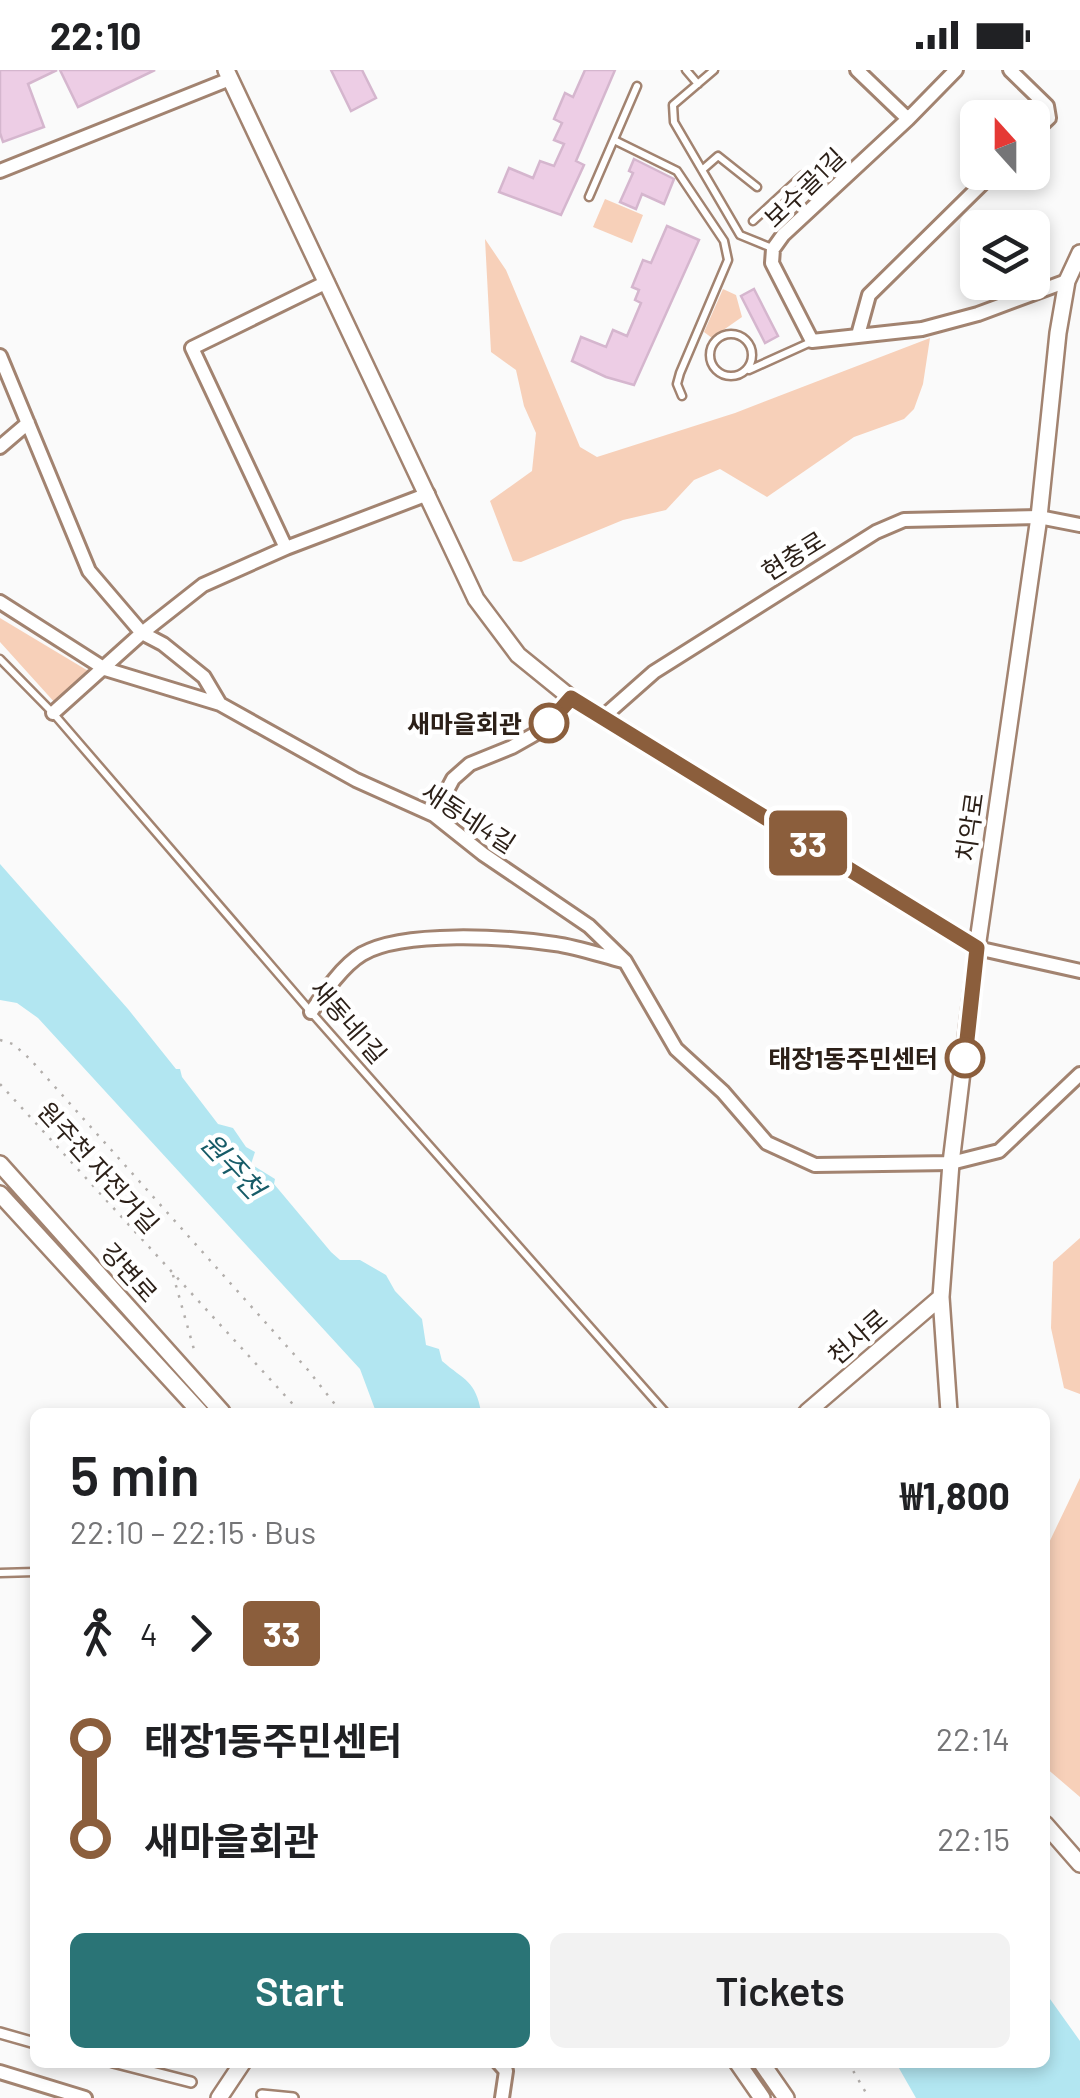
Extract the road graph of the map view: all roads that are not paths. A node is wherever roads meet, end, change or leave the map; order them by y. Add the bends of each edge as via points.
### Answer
1 (686, 70) edge
2 (714, 70) edge
3 (856, 70) edge
4 (956, 70) edge
5 (1010, 70) edge
6 (228, 74) edge
7 (698, 84) junction
8 (637, 86) dead end
9 (1040, 100) edge
10 (908, 119) junction
11 (614, 140) junction
12 (702, 170) junction
13 (0, 171) edge
14 (816, 174) dead end
15 (757, 187) dead end
16 (976, 190) edge
17 (589, 197) dead end
18 (753, 221) dead end
19 (773, 249) junction
20 (1080, 254) edge
21 (1067, 281) junction
22 (326, 282) junction
23 (858, 335) junction
24 (812, 341) junction
25 (0, 356) edge
26 (746, 371) junction
27 (682, 396) dead end
28 (28, 422) junction
29 (0, 447) edge
30 (428, 494) junction
31 (1039, 517) junction
32 (1080, 526) edge
33 (286, 548) junction
34 (0, 602) edge
35 (142, 633) junction
36 (0, 658) edge
37 (105, 670) junction
38 (571, 698) junction
39 (220, 704) junction
40 (53, 713) junction
41 (604, 717) junction
42 (434, 815) junction
43 (977, 948) junction
44 (625, 961) junction
45 (1080, 972) edge
46 (311, 1012) junction
47 (1080, 1074) edge
48 (951, 1163) junction
49 (0, 1164) edge
50 (0, 1194) edge
51 (941, 1297) junction
52 (196, 1408) edge
53 (218, 1408) edge
54 (660, 1408) edge
55 (811, 1408) edge
56 (949, 1408) edge
57 (30, 1572) edge
58 (0, 1573) edge
59 (1050, 1830) edge
60 (1080, 1864) edge
61 (0, 2033) edge
62 (30, 2042) edge
63 (135, 2068) edge
64 (239, 2068) edge
65 (503, 2068) edge
66 (742, 2068) edge
67 (765, 2068) edge
68 (0, 2072) edge
69 (190, 2082) dead end
70 (262, 2095) dead end
71 (66, 2096) edge
72 (84, 2098) edge
73 (218, 2098) edge
74 (293, 2098) edge
75 (502, 2098) edge
76 (762, 2098) edge
77 (786, 2098) edge

1 - 7 lane
2 - 7 lane
3 - 10 street
4 - 10 street, 보수골1길
5 - 9 street
6 - 13 street
6 - 22 street
7 - 12 lane via 673,105 674,122
8 - 11 lane
10 - 19 street, 보수골1길
11 - 17 lane
11 - 27 lane via 677,170 724,241 728,260 680,372
12 - 15 lane via 718,156
12 - 19 lane via 740,235
14 - 18 lane via 803,175
16 - 23 street via 869,295
19 - 24 street, 보수골1길 via 772,263
20 - 21 street, 치악로
21 - 23 street via 922,329
21 - 31 street, 치악로
22 - 30 street
22 - 33 street via 192,348
23 - 24 street
24 - 26 lane
25 - 28 street, 새동네4길
26 - 26 lane via 753,356 747,340 732,334 716,340 710,355 716,370 731,376
28 - 29 street
28 - 35 street, 새동네4길 via 89,571
30 - 33 street
30 - 38 street via 476,598 518,655
31 - 32 street, 현충로
31 - 41 street, 현충로 via 904,520 890,526 654,672
31 - 43 street, 치악로
33 - 35 street via 202,585
34 - 37 street
35 - 37 street
35 - 39 street, 새동네4길 via 204,677
36 - 40 lane, 새동네1길
37 - 39 street
37 - 40 street
38 - 41 street
38 - 42 street via 542,730 470,764 453,779
39 - 42 street, 새동네4길
40 - 46 lane, 새동네1길
41 - 43 street
42 - 44 street, 새동네4길 via 589,926
43 - 45 street
43 - 48 street, 치악로
44 - 46 street via 498,938 391,944 361,954
44 - 48 street, 새동네4길 via 676,1049 768,1143 815,1165
46 - 54 lane, 새동네1길
47 - 48 street, 새동네4길 via 999,1151
48 - 51 street, 치악로
49 - 53 street, 강변로
50 - 52 street, 강변로
51 - 55 street, 천사로
51 - 56 street, 치악로
57 - 58 lane
59 - 60 street
61 - 62 street
63 - 69 street
64 - 73 street
65 - 75 street
66 - 76 street
67 - 77 street
68 - 71 street
70 - 74 street
71 - 72 street

